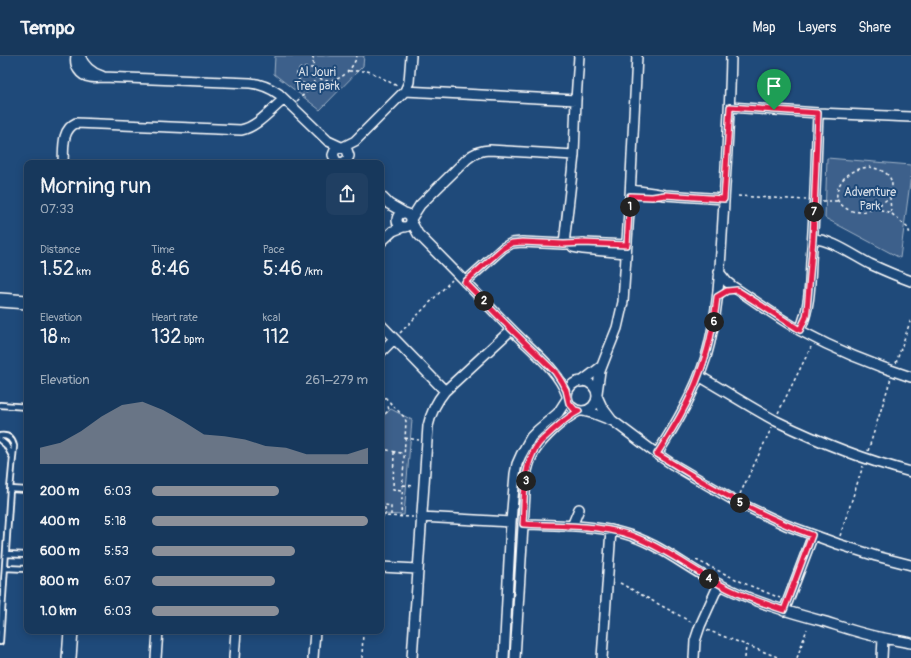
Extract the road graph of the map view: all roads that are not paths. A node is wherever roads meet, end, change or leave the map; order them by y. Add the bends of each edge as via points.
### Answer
1 (76, 56) edge
2 (80, 56) edge
3 (411, 56) edge
4 (580, 56) edge
5 (637, 56) edge
6 (731, 56) edge
7 (103, 76) junction
8 (405, 91) junction
9 (284, 99) junction
10 (576, 100) junction
11 (730, 107) junction
12 (818, 113) junction
13 (911, 117) edge
14 (328, 141) junction
15 (347, 153) edge
16 (574, 155) junction
17 (63, 160) edge
18 (337, 160) edge
19 (337, 160) edge
20 (631, 193) junction
21 (384, 199) edge
22 (724, 199) junction
23 (404, 220) junction
24 (384, 239) edge
25 (813, 239) junction
26 (564, 244) junction
27 (626, 249) junction
28 (720, 272) junction
29 (911, 281) edge
30 (465, 282) junction
31 (737, 290) junction
32 (717, 297) junction
33 (0, 300) edge
34 (24, 302) edge
35 (384, 328) edge
36 (512, 330) junction
37 (800, 330) junction
38 (394, 338) junction
39 (384, 349) edge
40 (602, 366) junction
41 (555, 372) junction
42 (699, 376) junction
43 (911, 377) edge
44 (580, 382) junction
45 (446, 391) junction
46 (597, 395) junction
47 (567, 397) junction
48 (0, 405) edge
49 (24, 407) edge
50 (581, 411) junction
51 (613, 421) junction
52 (0, 436) edge
53 (0, 440) edge
54 (657, 454) junction
55 (12, 458) junction
56 (911, 472) edge
57 (10, 489) junction
58 (24, 490) edge
59 (579, 509) dead end
60 (421, 517) junction
61 (511, 522) junction
62 (523, 524) junction
63 (572, 526) junction
64 (611, 530) junction
65 (812, 535) junction
66 (510, 545) junction
67 (522, 546) junction
68 (6, 554) junction
69 (24, 555) edge
70 (911, 565) edge
71 (384, 567) edge
72 (5, 568) junction
73 (24, 569) edge
74 (417, 569) junction
75 (719, 584) junction
76 (784, 610) junction
77 (71, 634) edge
78 (158, 634) edge
79 (236, 634) edge
80 (315, 634) edge
81 (883, 638) junction
82 (0, 642) edge
83 (911, 643) edge
84 (69, 658) edge
85 (156, 658) edge
86 (234, 658) edge
87 (313, 658) edge
88 (412, 658) edge
89 (504, 658) edge
90 (515, 658) edge
91 (602, 658) edge
92 (694, 658) edge
93 (882, 658) edge

1 - 7 street via 76,66 82,74 89,77
2 - 7 street via 90,70
3 - 8 street via 409,82
4 - 10 street
5 - 20 street
6 - 11 street
7 - 9 street via 258,84 272,89
8 - 10 street
8 - 15 street via 349,145
9 - 14 street
9 - 17 street via 254,125 241,130 76,123 65,134
10 - 16 street
11 - 12 street
11 - 22 street
12 - 13 street
12 - 25 street
14 - 15 street
14 - 18 street
15 - 19 street via 336,150
16 - 23 street via 480,151 471,155
16 - 26 street
20 - 22 street
20 - 27 street
21 - 23 street
22 - 28 street
23 - 24 street
23 - 30 street
25 - 29 street via 828,242 870,264
25 - 37 street via 808,303 806,317
26 - 27 street via 583,249
26 - 30 street via 512,243
27 - 40 street via 623,302
28 - 31 street
28 - 32 street
30 - 36 street
31 - 32 street via 727,291
31 - 37 street
32 - 42 street via 711,337
33 - 34 street
35 - 38 street
36 - 41 street
36 - 45 street
37 - 43 street via 856,357
38 - 39 street
38 - 45 street
40 - 44 street
40 - 46 street via 598,376
41 - 44 street
41 - 47 street
42 - 54 street via 680,416
42 - 56 street via 797,430 865,459
44 - 46 street via 589,383
44 - 47 street via 571,387
45 - 60 street via 430,416
46 - 50 street via 593,406
46 - 51 street via 605,412
47 - 50 street via 572,407
47 - 61 street via 558,413 531,437 521,455 515,474
48 - 49 lane
50 - 51 street
50 - 62 street via 562,422 542,440 533,454 526,477
51 - 54 street
52 - 55 lane via 8,437 13,442
53 - 55 lane via 4,442
54 - 65 street via 737,502
55 - 57 lane
57 - 58 lane
57 - 68 lane
59 - 63 street
60 - 61 street
60 - 74 street
61 - 66 street
62 - 63 street
62 - 67 street
63 - 64 street
64 - 75 street via 640,538
64 - 91 street
65 - 70 street
65 - 76 street
66 - 67 street
66 - 89 street
67 - 90 street
68 - 69 lane
68 - 72 lane
71 - 74 street
72 - 73 lane
72 - 82 lane
74 - 88 street
75 - 76 street
75 - 92 street via 700,626 695,641
76 - 81 street
77 - 84 street
78 - 85 street
79 - 86 street
80 - 87 street
81 - 83 street
81 - 93 street

